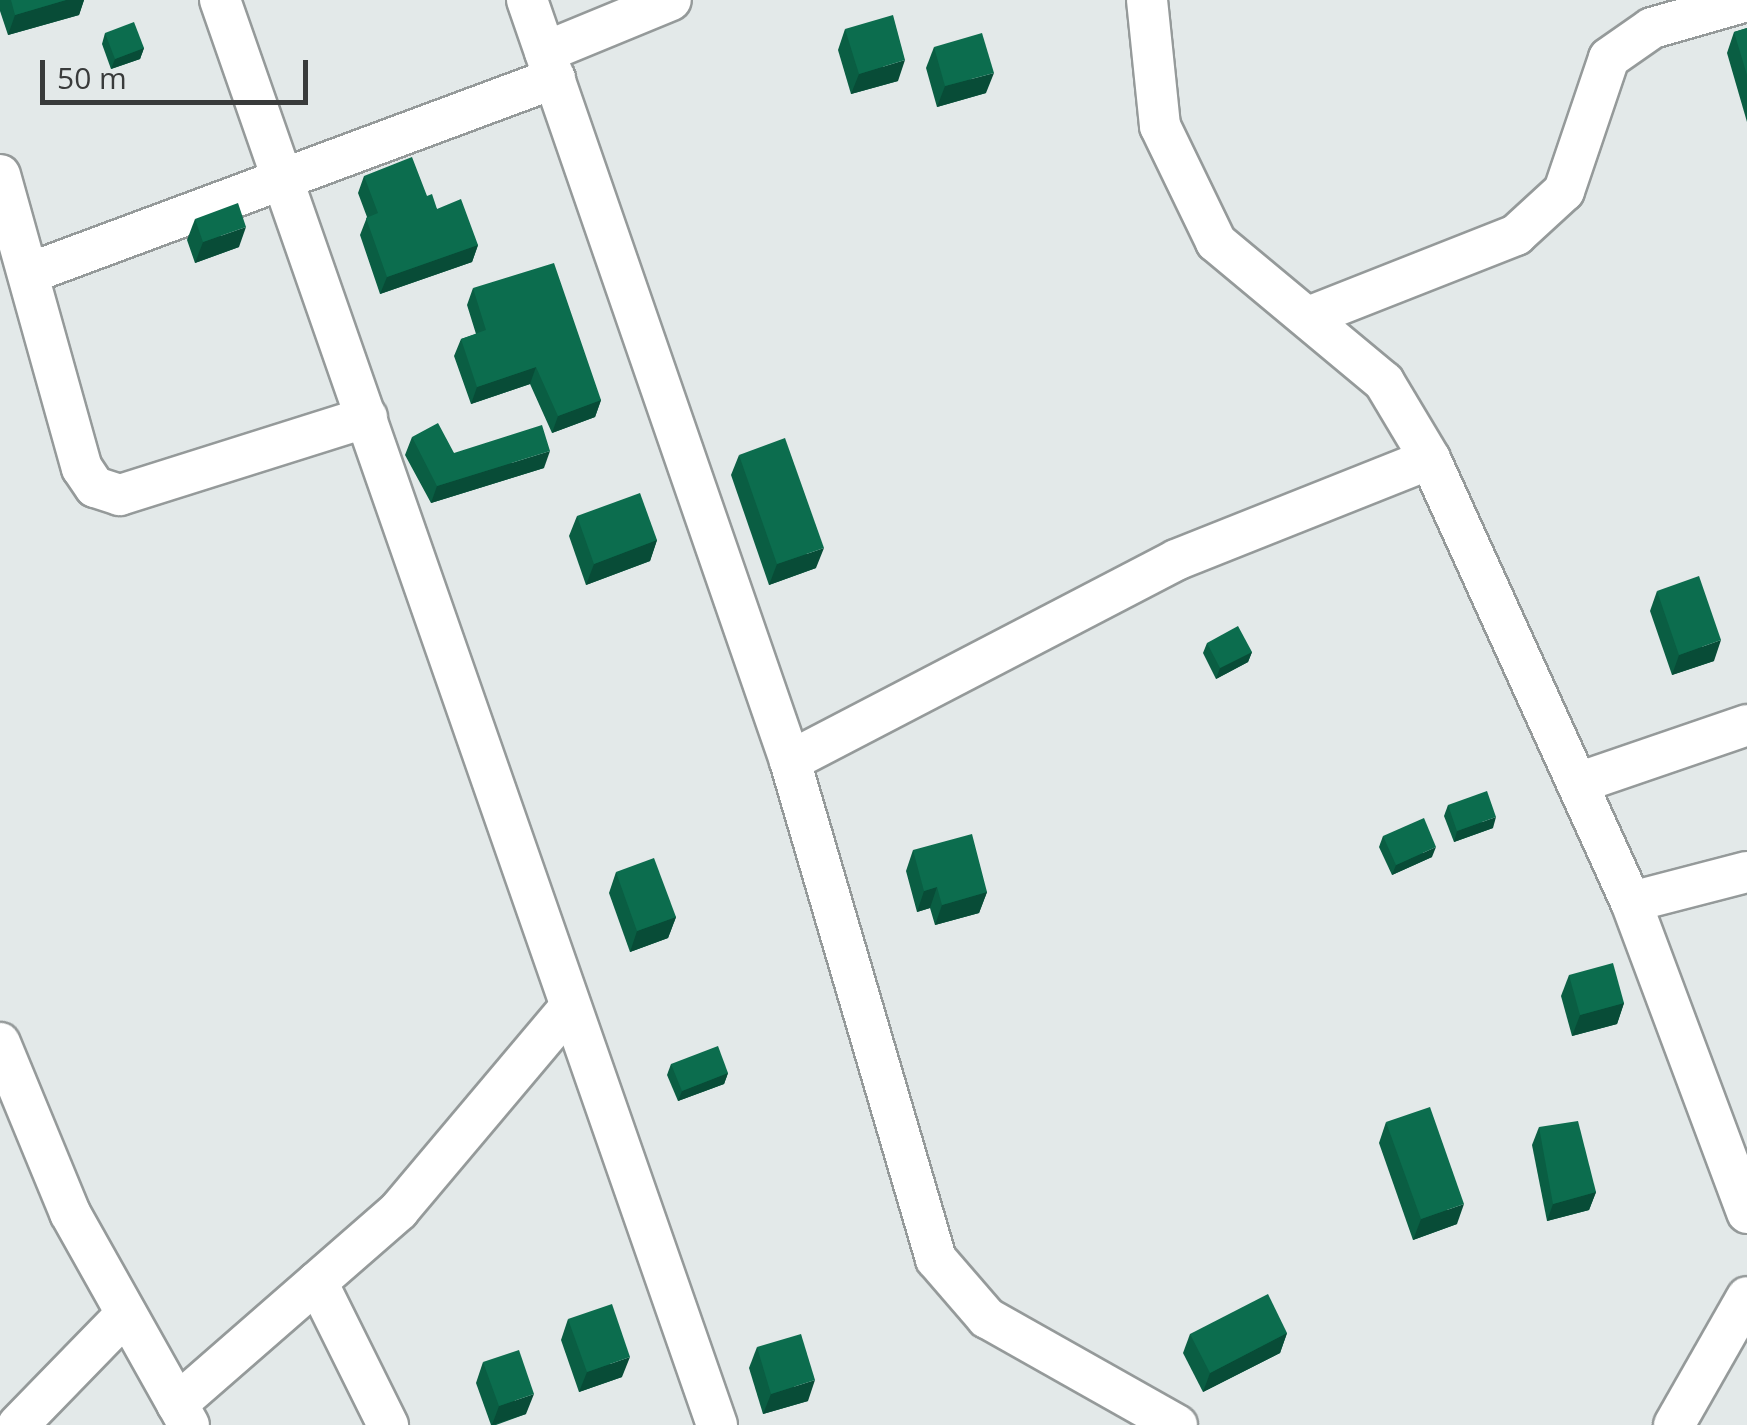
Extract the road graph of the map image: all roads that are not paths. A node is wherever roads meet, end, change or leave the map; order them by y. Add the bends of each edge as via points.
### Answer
1 (220, 0) edge
2 (527, 0) edge
3 (671, 0) edge
4 (1147, 0) edge
5 (1747, 1) edge
6 (550, 65) junction
7 (0, 175) edge
8 (287, 179) junction
9 (30, 274) junction
10 (1308, 317) junction
11 (367, 417) junction
12 (1430, 459) junction
13 (1747, 725) edge
14 (790, 762) junction
15 (1578, 783) junction
16 (1747, 872) edge
17 (1632, 902) junction
18 (569, 1008) junction
19 (0, 1044) edge
20 (1747, 1213) edge
21 (317, 1282) junction
22 (1747, 1297) edge
23 (126, 1314) junction
24 (183, 1414) edge
25 (18, 1425) edge
26 (388, 1425) edge
27 (717, 1425) edge
28 (1177, 1425) edge
29 (1674, 1425) edge

1 - 8 street
2 - 6 street
3 - 6 street
4 - 10 street via 1160,126 1216,242
5 - 10 street via 1652,28 1609,58 1564,191 1516,235
6 - 8 street
6 - 14 street
7 - 9 street
8 - 9 street
8 - 11 street
9 - 11 street via 82,468 95,488 120,495
10 - 12 street via 1384,382
11 - 18 street
12 - 14 street via 1176,560
12 - 15 street
13 - 15 street
14 - 28 street via 936,1259 988,1318
15 - 17 street
16 - 17 street
17 - 20 street
18 - 21 street via 399,1210
18 - 27 street
19 - 23 street via 70,1213
21 - 24 street
21 - 26 street
22 - 29 street
23 - 24 street
23 - 25 street

